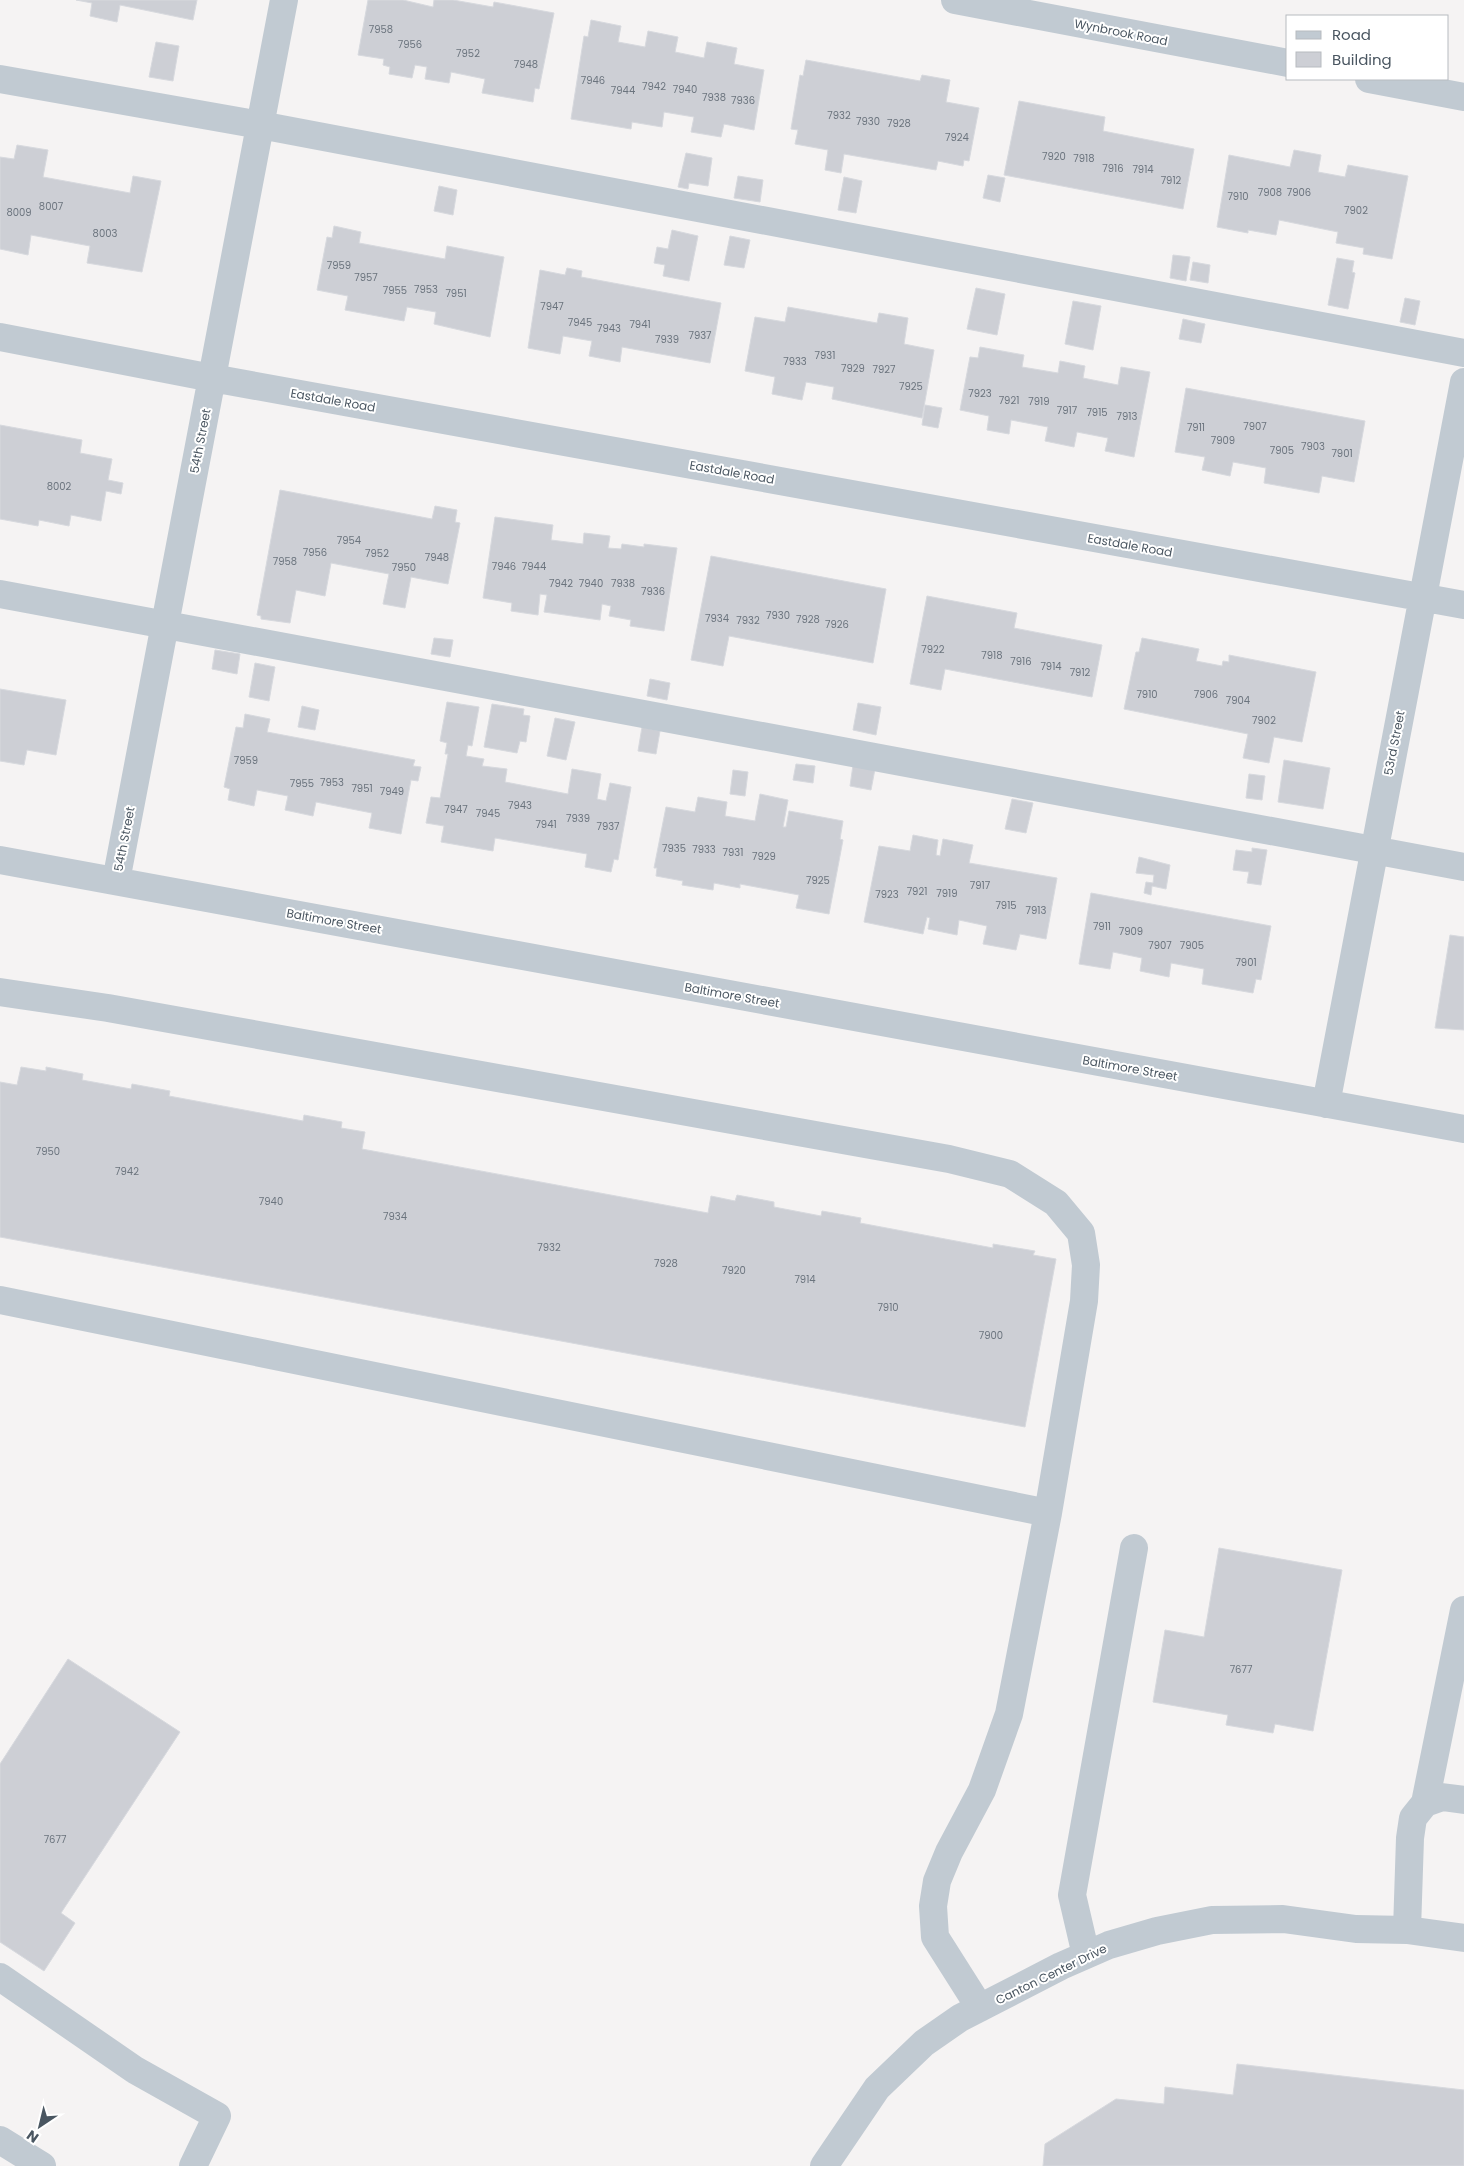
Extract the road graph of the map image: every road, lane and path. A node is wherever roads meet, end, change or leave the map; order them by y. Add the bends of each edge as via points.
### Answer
1 (284, 0) edge
2 (955, 0) edge
3 (1286, 63) edge
4 (0, 79) edge
5 (1374, 80) edge
6 (1464, 97) edge
7 (260, 125) junction
8 (0, 337) edge
9 (1464, 353) edge
10 (212, 378) junction
11 (1464, 382) edge
12 (0, 594) edge
13 (1422, 597) junction
14 (1464, 606) edge
15 (165, 625) junction
16 (1374, 850) junction
17 (0, 860) edge
18 (1464, 866) edge
19 (116, 881) junction
20 (0, 992) edge
21 (1326, 1104) junction
22 (1464, 1130) edge
23 (0, 1300) edge
24 (1048, 1513) junction
25 (1134, 1548) dead end
26 (1464, 1610) edge
27 (1464, 1800) edge
28 (1426, 1803) junction
29 (1407, 1930) junction
30 (1464, 1938) edge
31 (1086, 1955) junction
32 (0, 1977) edge
33 (980, 2008) junction
34 (0, 2140) edge
35 (42, 2166) edge
36 (193, 2166) edge
37 (824, 2166) edge

1 - 7 street, 54th Street
2 - 3 street, Wynbrook Road
4 - 7 street
5 - 6 street
7 - 9 street
7 - 10 street, 54th Street
8 - 10 street, Eastdale Road
10 - 13 street, Eastdale Road
10 - 15 street, 54th Street
11 - 13 street, 53rd Street
12 - 15 street
13 - 14 street, Eastdale Road
13 - 16 street, 53rd Street
15 - 16 street
15 - 19 street, 54th Street
16 - 18 street
16 - 21 street, 53rd Street
17 - 19 street, Baltimore Street
19 - 21 street, Baltimore Street
20 - 24 street via 186,1022 930,1156 1010,1174 1056,1203 1081,1233 1086,1266 1084,1301
21 - 22 street, Baltimore Street
23 - 24 street
24 - 33 street via 1009,1714 982,1790 937,1881 933,1906 935,1937
25 - 31 street via 1072,1895
26 - 28 street
27 - 28 street via 1442,1797
28 - 29 street via 1413,1818 1410,1838
29 - 30 street, Canton Center Drive
29 - 31 street, Canton Center Drive via 1356,1929 1283,1919 1212,1920 1157,1931
31 - 33 street, Canton Center Drive
32 - 36 street via 135,2070 217,2116
33 - 37 street, Canton Center Drive via 924,2043 877,2088
34 - 35 street

